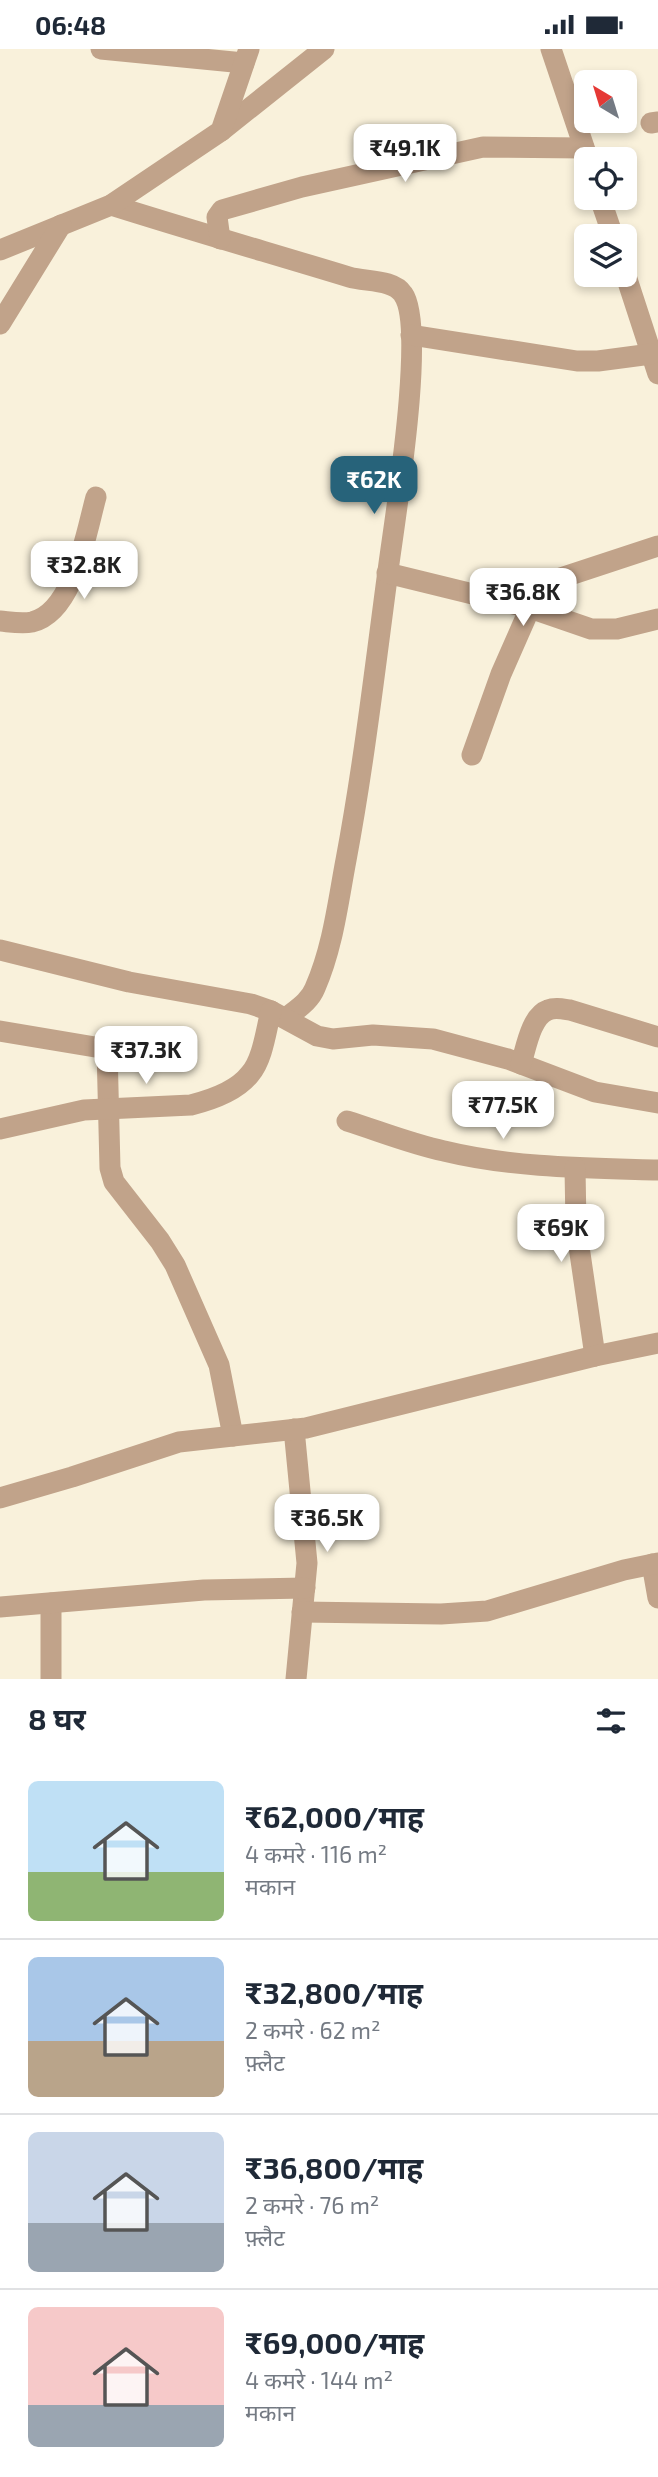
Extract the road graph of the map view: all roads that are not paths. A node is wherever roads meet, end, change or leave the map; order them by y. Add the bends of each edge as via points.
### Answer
1 (101, 49) edge
2 (324, 49) edge
3 (551, 49) edge
4 (246, 56) edge
5 (221, 131) junction
6 (584, 147) edge
7 (574, 152) edge
8 (111, 205) junction
9 (61, 225) junction
10 (220, 239) junction
11 (0, 250) edge
12 (630, 287) edge
13 (0, 324) edge
14 (411, 335) junction
15 (655, 364) edge
16 (96, 497) dead end
17 (658, 546) edge
18 (387, 573) junction
19 (498, 599) junction
20 (530, 608) junction
21 (658, 619) edge
22 (0, 621) edge
23 (472, 755) dead end
24 (0, 950) edge
25 (279, 1014) junction
26 (0, 1031) edge
27 (658, 1037) edge
28 (521, 1064) junction
29 (658, 1103) edge
30 (109, 1108) junction
31 (347, 1121) dead end
32 (0, 1129) edge
33 (575, 1168) junction
34 (658, 1170) edge
35 (658, 1343) edge
36 (595, 1356) junction
37 (294, 1429) junction
38 (233, 1436) junction
39 (0, 1498) edge
40 (655, 1564) edge
41 (305, 1588) junction
42 (658, 1598) edge
43 (51, 1603) junction
44 (0, 1607) edge
45 (302, 1612) junction
46 (51, 1679) edge
47 (296, 1679) edge

1 - 4 street
2 - 5 street
3 - 6 street
4 - 5 street
5 - 8 street
7 - 10 street via 483,147 302,187 222,210 217,217
8 - 9 street
8 - 10 street
9 - 11 street
9 - 13 street
10 - 14 street via 393,286 409,304
12 - 15 street
14 - 15 street via 576,361
14 - 18 street via 404,453
16 - 22 street via 78,566 61,601 32,622
17 - 19 street
18 - 19 street
18 - 25 street via 369,724 332,937 310,998
19 - 20 street
20 - 21 street via 591,629 617,629
20 - 23 street
24 - 25 street
25 - 28 street via 317,1036 433,1039
25 - 30 street via 250,1075 222,1094 191,1105
26 - 30 street via 107,1049
27 - 28 street via 555,1008 538,1018
28 - 29 street via 595,1092
30 - 32 street
30 - 38 street via 114,1182 175,1265 219,1365
31 - 33 street via 443,1151 505,1163
33 - 34 street
33 - 36 street via 576,1226
35 - 36 street
36 - 37 street
37 - 38 street
37 - 41 street via 307,1563
38 - 39 street via 179,1442
40 - 42 street
40 - 45 street via 486,1611
41 - 43 street via 204,1590
41 - 45 street
43 - 44 street
43 - 46 street
45 - 47 street

